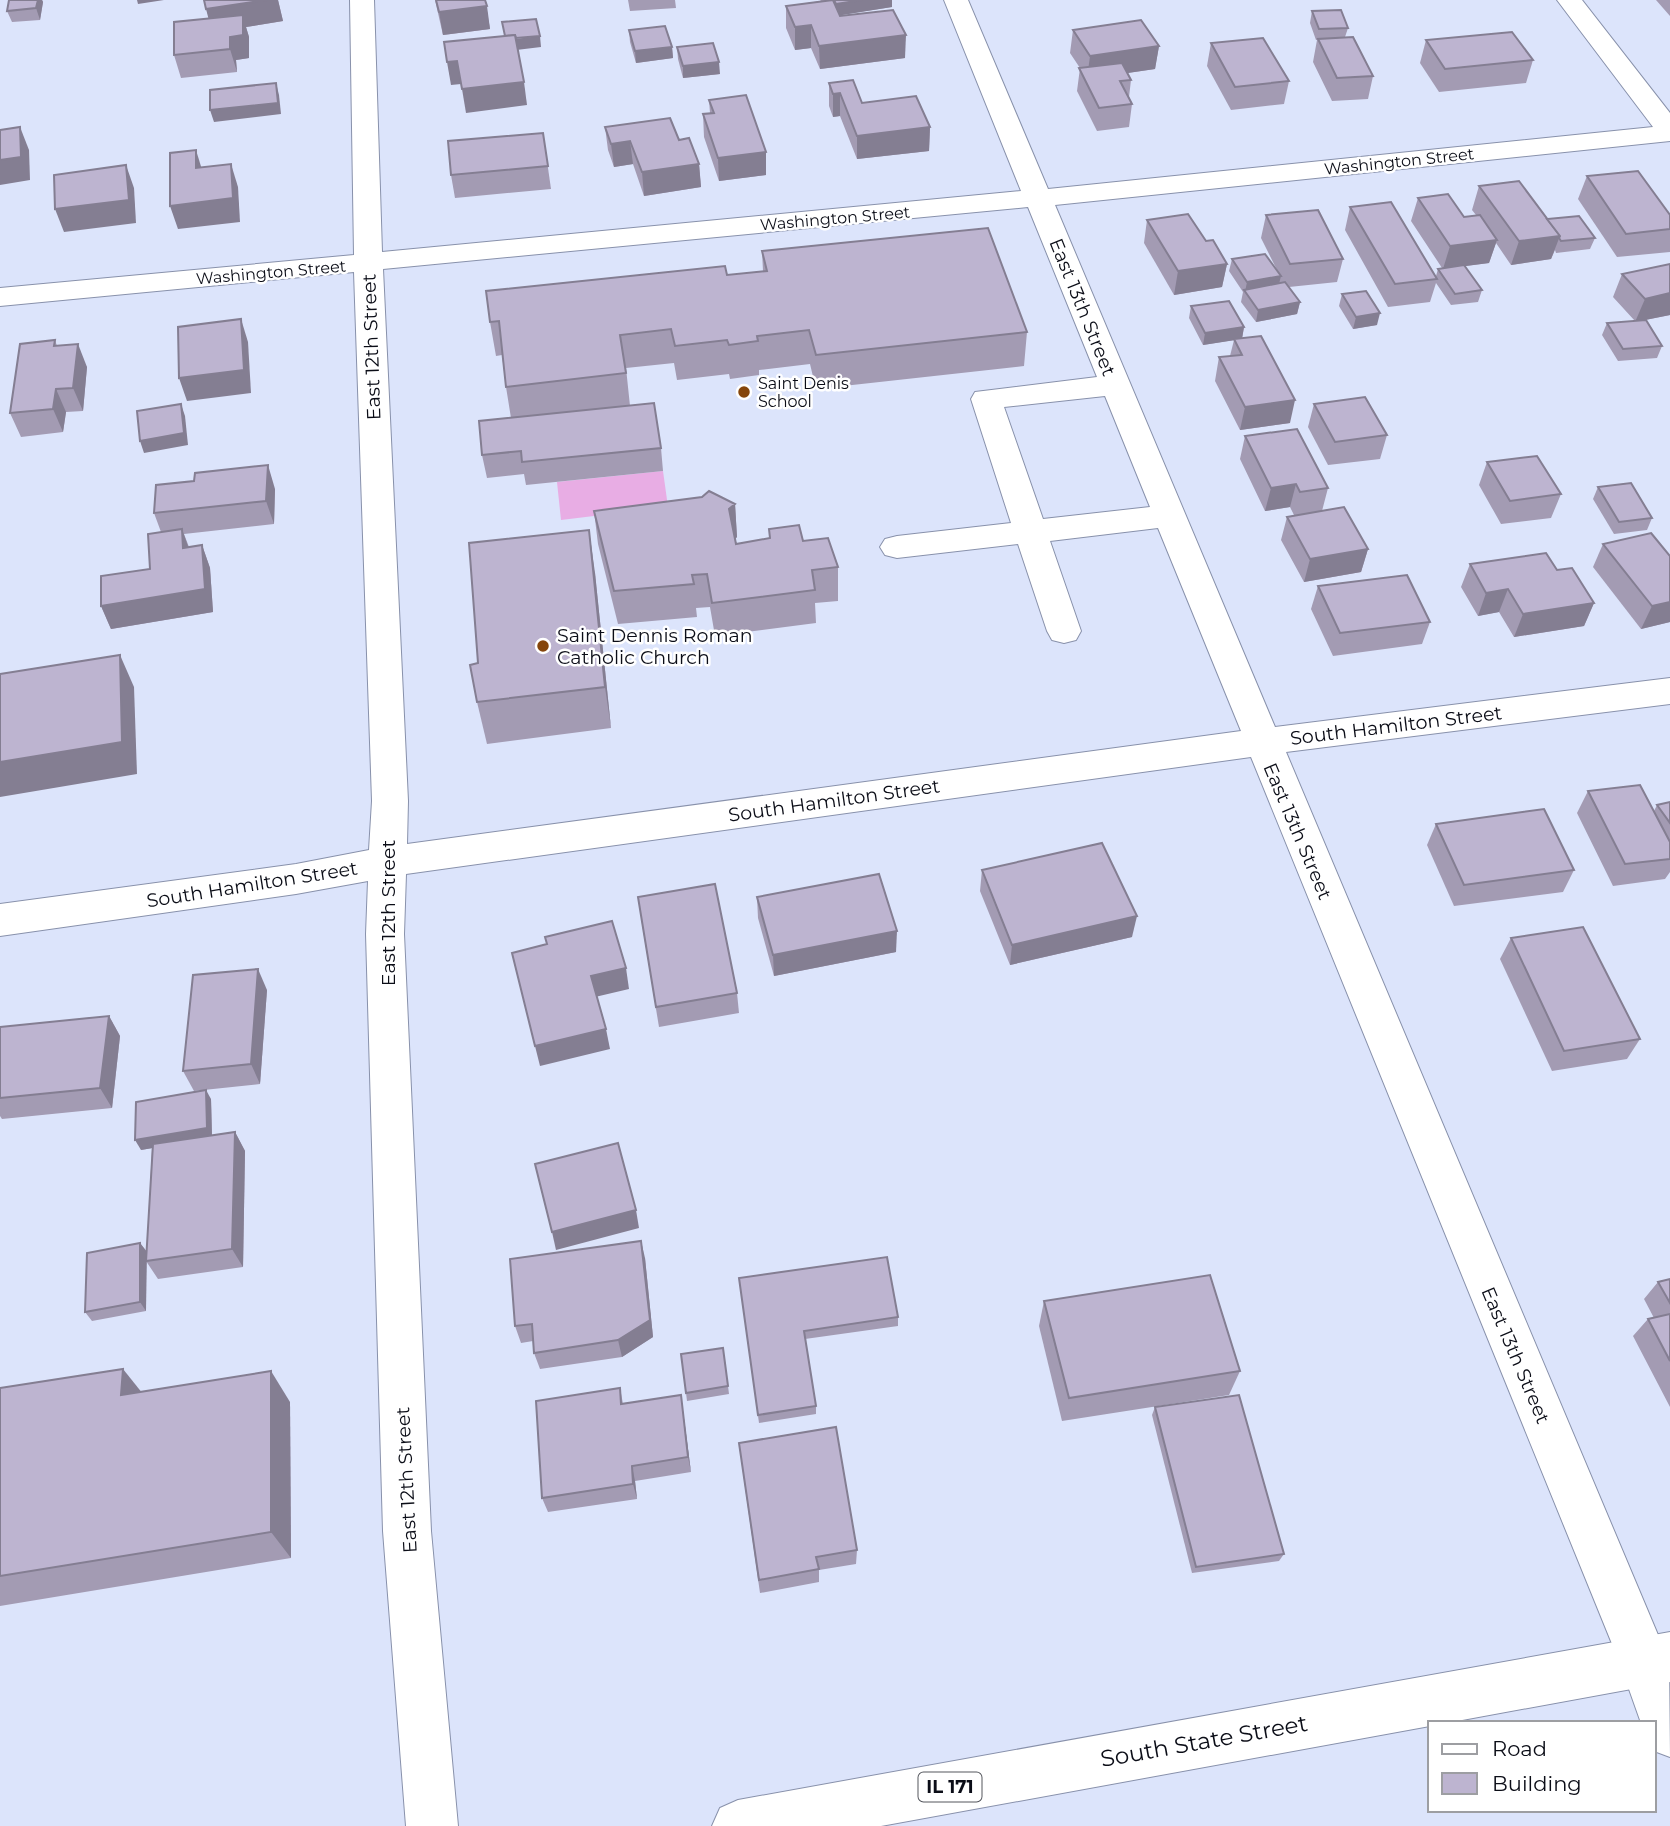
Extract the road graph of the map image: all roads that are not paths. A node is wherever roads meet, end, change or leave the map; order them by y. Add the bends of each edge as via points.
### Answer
1 (362, 0) edge
2 (956, 0) edge
3 (1569, 0) edge
4 (1670, 132) edge
5 (1039, 198) junction
6 (368, 262) junction
7 (0, 297) edge
8 (1115, 385) junction
9 (1168, 516) junction
10 (1030, 532) junction
11 (897, 547) dead end
12 (1063, 631) dead end
13 (1670, 691) edge
14 (1261, 742) junction
15 (388, 862) junction
16 (0, 920) edge
17 (1657, 1659) edge
18 (1670, 1732) edge
19 (432, 1826) edge
20 (738, 1826) edge

1 - 6 street, East 12th Street
2 - 5 street, East 13th Street
3 - 4 street
4 - 5 street, Washington Street
5 - 6 street, Washington Street
5 - 8 street, East 13th Street
6 - 7 street, Washington Street
6 - 15 street, East 12th Street via 390,801
8 - 9 street, East 13th Street
8 - 10 street via 986,399
9 - 10 street
9 - 14 street, East 13th Street
10 - 11 street
10 - 12 street
13 - 14 street, South Hamilton Street
14 - 15 street, South Hamilton Street
14 - 17 street, East 13th Street
15 - 16 street, South Hamilton Street
15 - 19 street, East 12th Street via 385,934 407,1531
17 - 18 street, East 13th Street
17 - 20 street, South State Street / IL 171

